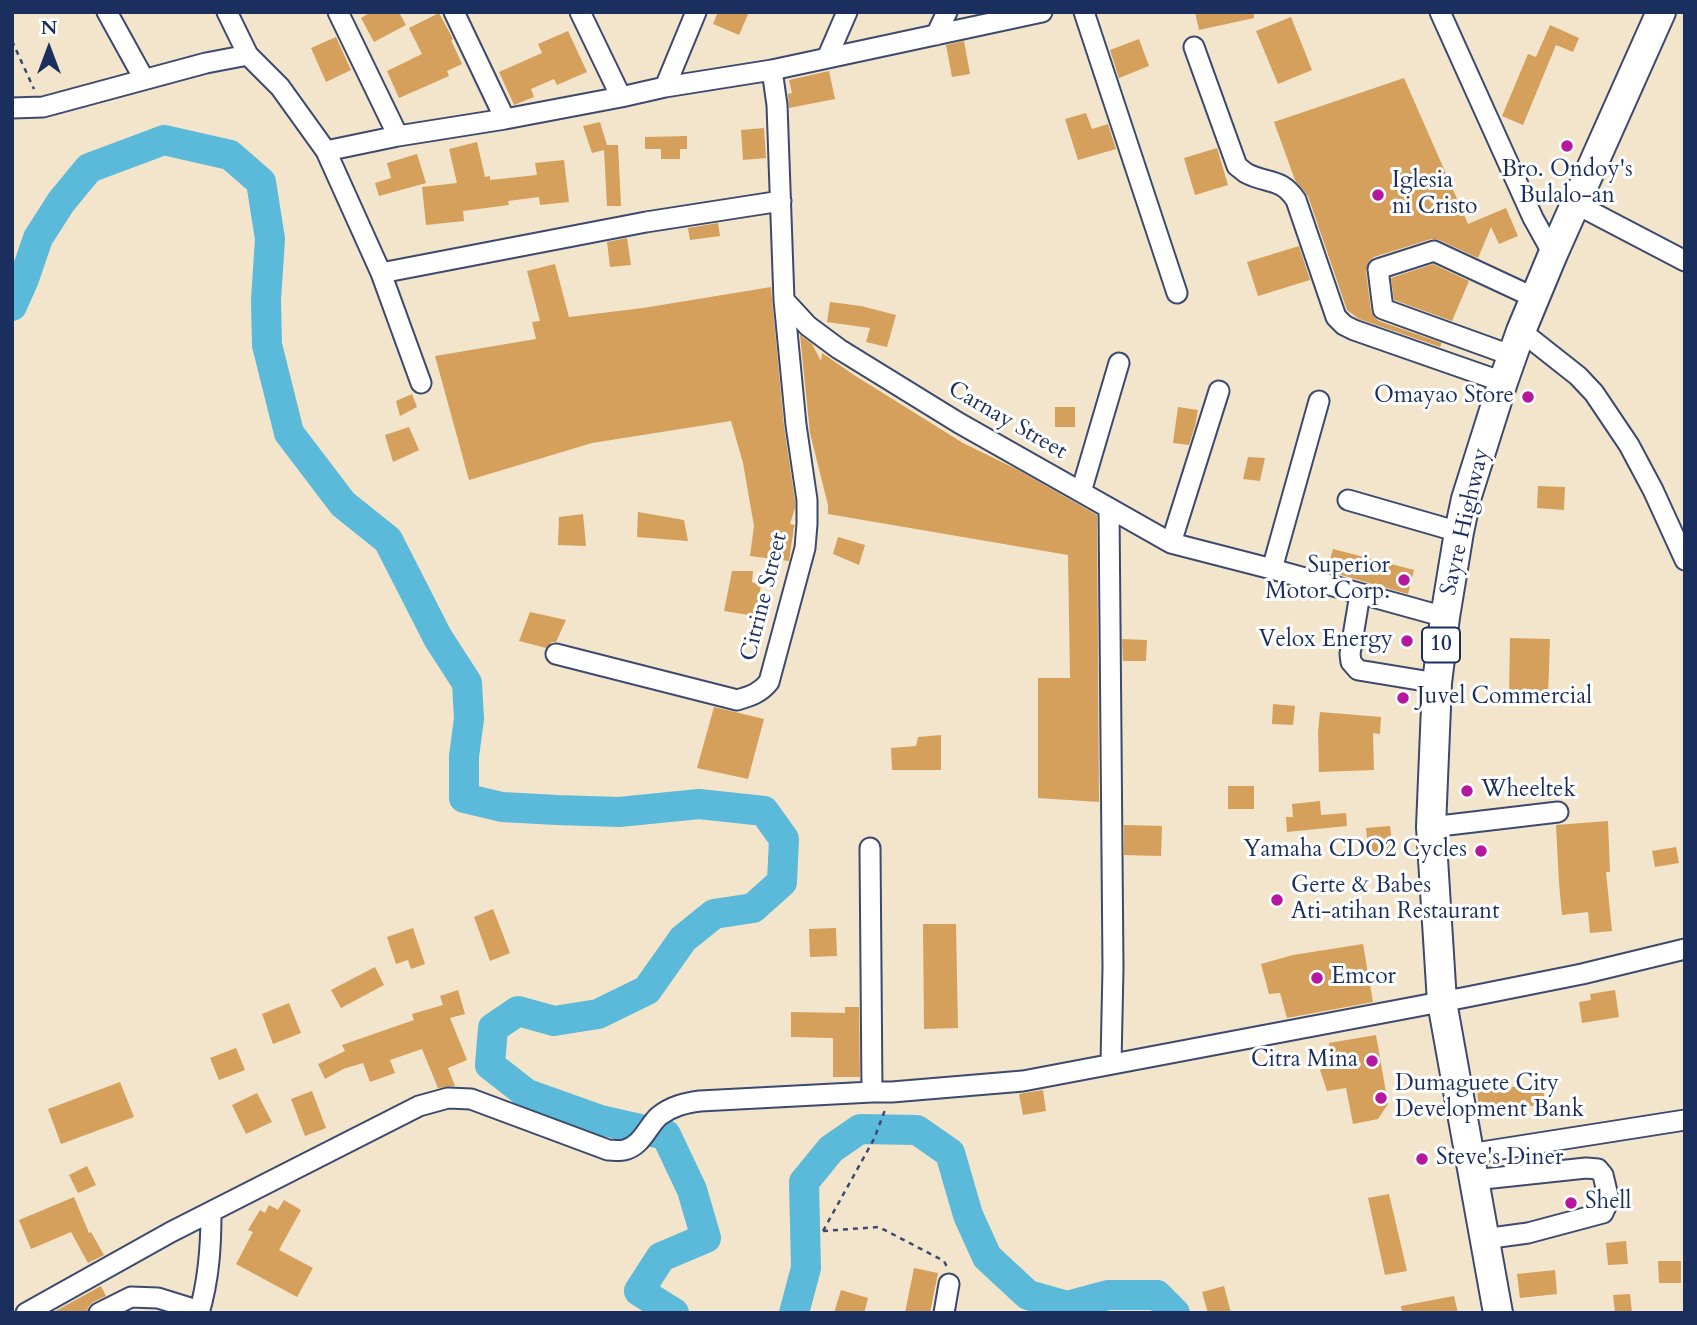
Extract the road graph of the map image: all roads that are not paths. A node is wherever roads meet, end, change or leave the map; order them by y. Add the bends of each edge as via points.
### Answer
1 (107, 12) edge
2 (227, 12) edge
3 (338, 12) edge
4 (454, 12) edge
5 (580, 12) edge
6 (696, 12) edge
7 (847, 12) edge
8 (947, 12) edge
9 (1042, 12) edge
10 (1084, 12) edge
11 (1440, 12) edge
12 (1661, 12) edge
13 (936, 35) junction
14 (1194, 47) dead end
15 (248, 55) junction
16 (827, 58) junction
17 (772, 70) junction
18 (144, 79) junction
19 (664, 88) junction
20 (621, 97) junction
21 (12, 108) edge
22 (505, 119) junction
23 (398, 136) junction
24 (327, 151) junction
25 (781, 201) junction
26 (1576, 204) junction
27 (1553, 254) junction
28 (1685, 261) edge
29 (381, 273) junction
30 (1177, 293) dead end
31 (1535, 299) junction
32 (784, 300) junction
33 (1517, 343) junction
34 (1119, 363) dead end
35 (1503, 382) junction
36 (421, 383) dead end
37 (1219, 391) dead end
38 (1320, 401) dead end
39 (1081, 492) junction
40 (1348, 500) dead end
41 (1109, 508) junction
42 (1459, 532) junction
43 (1171, 543) junction
44 (1685, 560) edge
45 (1272, 569) junction
46 (1360, 594) junction
47 (1445, 617) junction
48 (556, 654) dead end
49 (1437, 683) junction
50 (1558, 811) dead end
51 (1430, 827) junction
52 (870, 848) dead end
53 (1685, 949) edge
54 (1443, 1002) junction
55 (1111, 1063) junction
56 (872, 1091) junction
57 (1685, 1119) edge
58 (1471, 1167) junction
59 (211, 1213) junction
60 (1484, 1239) junction
61 (949, 1284) road end
62 (127, 1305) edge
63 (200, 1312) edge
64 (26, 1313) edge
65 (99, 1313) edge
66 (944, 1313) edge
67 (1498, 1313) edge

1 - 18 street
2 - 15 street
3 - 23 street
4 - 22 street
5 - 20 street
6 - 19 street
7 - 16 street
8 - 13 street
9 - 13 street
10 - 30 street
11 - 27 street
12 - 26 highway, Sayre Highway / 10
13 - 16 street
14 - 35 street via 1237,166 1283,185 1296,200 1336,317 1354,330
15 - 18 street
15 - 24 street via 280,87
16 - 17 street
17 - 19 street
17 - 25 street
18 - 21 street via 43,107
19 - 20 street
20 - 22 street
22 - 23 street
23 - 24 street
24 - 29 street
25 - 29 street
25 - 32 street
26 - 27 highway, Sayre Highway / 10
26 - 28 street
27 - 31 highway, Sayre Highway / 10
29 - 36 street
31 - 33 highway, Sayre Highway / 10
31 - 33 street via 1434,251 1378,269 1383,309
32 - 39 street, Carnay Street via 839,349
32 - 48 street, Citrine Street via 807,524 805,548 769,682 762,691 737,700
33 - 35 highway, Sayre Highway / 10
33 - 44 street via 1578,376 1594,393 1653,490
34 - 39 street
35 - 42 highway, Sayre Highway / 10
37 - 43 street
38 - 45 street
39 - 41 street, Carnay Street
40 - 42 street
41 - 43 street, Carnay Street
41 - 55 street
42 - 47 highway, Sayre Highway / 10
43 - 45 street, Carnay Street
45 - 46 street, Carnay Street
46 - 47 street, Carnay Street
46 - 49 street via 1351,662 1358,670
47 - 49 highway, Sayre Highway / 10
49 - 51 highway, Sayre Highway / 10
50 - 51 street
51 - 54 highway, Sayre Highway / 10
52 - 56 street
53 - 54 street
54 - 55 street
54 - 58 highway, Sayre Highway / 10
55 - 56 street via 1023,1081
56 - 59 street via 685,1103 658,1117 637,1144 625,1150 608,1150 471,1099 448,1098 419,1106
57 - 58 street
58 - 60 highway, Sayre Highway / 10
58 - 60 street via 1598,1170 1609,1200 1603,1213 1528,1233
59 - 63 street via 208,1278
59 - 64 street
60 - 67 highway, Sayre Highway / 10
61 - 66 street
62 - 63 street via 158,1298
62 - 65 street

